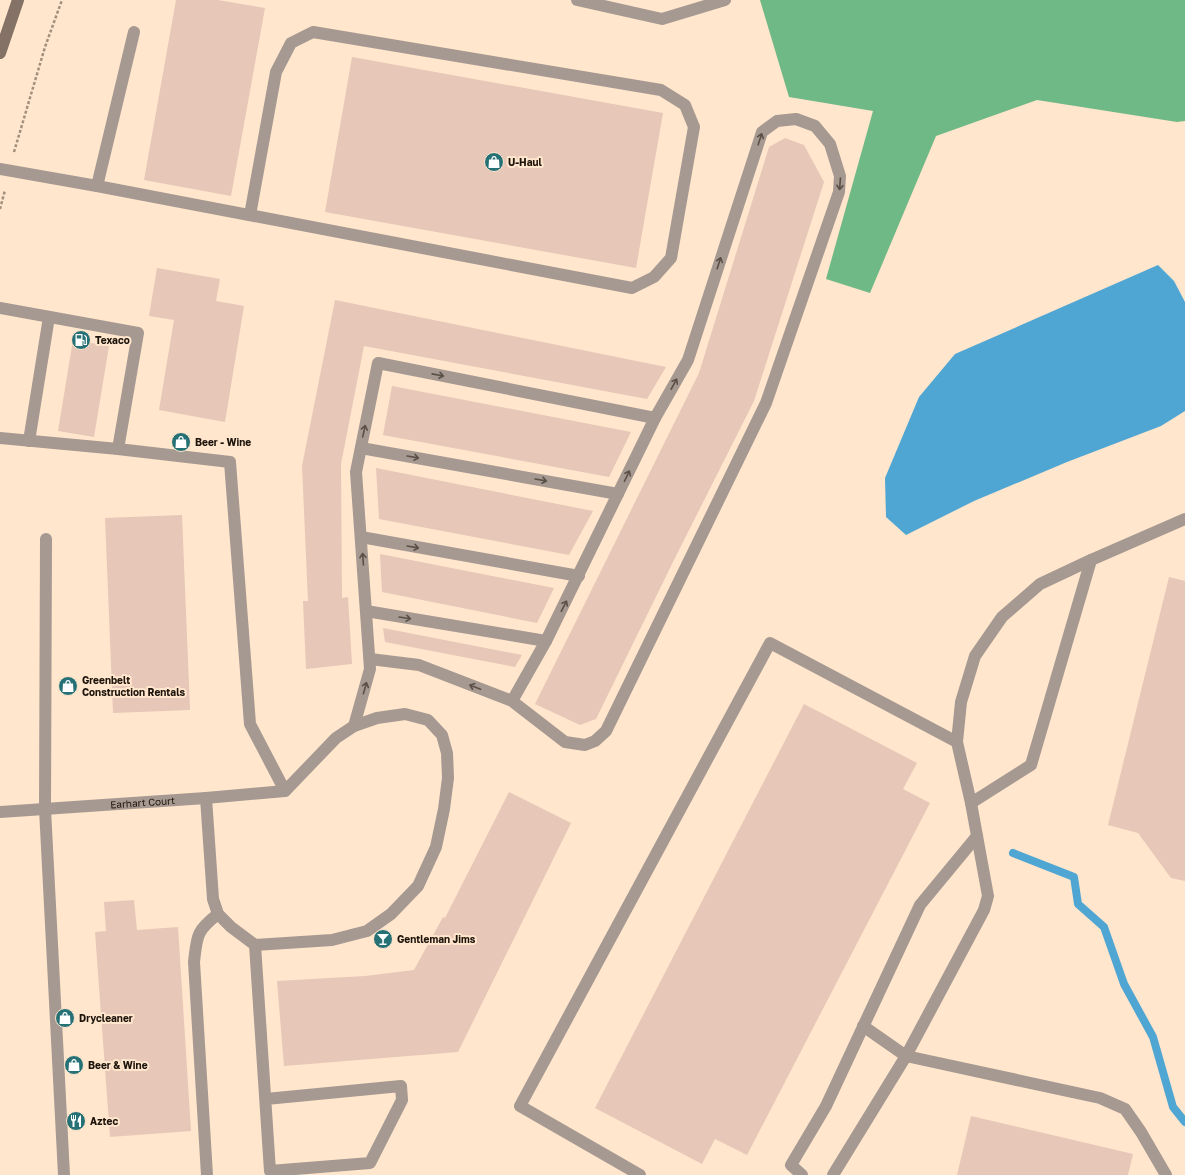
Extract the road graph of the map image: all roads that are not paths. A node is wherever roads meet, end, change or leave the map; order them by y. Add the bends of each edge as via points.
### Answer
1 (18, 0) edge
2 (577, 0) edge
3 (725, 0) edge
4 (134, 32) dead end
5 (0, 53) edge
6 (0, 168) edge
7 (97, 186) junction
8 (250, 215) junction
9 (0, 308) edge
10 (49, 317) junction
11 (655, 418) junction
12 (0, 438) edge
13 (29, 441) junction
14 (361, 448) junction
15 (118, 449) junction
16 (618, 494) junction
17 (1185, 519) edge
18 (361, 537) junction
19 (46, 539) dead end
20 (1091, 560) junction
21 (579, 576) junction
22 (366, 611) junction
23 (546, 641) junction
24 (370, 659) junction
25 (512, 701) junction
26 (354, 726) junction
27 (957, 742) junction
28 (285, 791) junction
29 (206, 798) junction
30 (971, 803) junction
31 (45, 809) junction
32 (0, 812) edge
33 (977, 836) junction
34 (218, 914) junction
35 (255, 945) junction
36 (864, 1026) junction
37 (906, 1056) junction
38 (266, 1099) junction
39 (64, 1175) edge
40 (207, 1175) edge
41 (640, 1175) edge
42 (802, 1175) edge
43 (833, 1175) edge
44 (1166, 1175) edge

1 - 5 main road
2 - 3 street via 662,19
4 - 7 street
6 - 7 street
7 - 8 street
8 - 8 street via 632,288 654,277 671,258 694,127 685,106 662,90 313,32 291,43 276,72
9 - 10 street
10 - 13 street
10 - 15 street via 138,334
14 -> 11 street via 378,363
16 -> 11 street
11 -> 25 street via 688,360 762,132 777,121 796,119 814,126 830,144 840,176 839,192 808,283 766,403 606,731 585,745 565,742
12 - 13 street
13 - 15 street
14 -> 16 street
14 - 18 street via 356,472
15 - 28 street via 230,462 250,724
16 - 21 street
17 - 20 street
18 -> 21 street
22 -> 18 street
19 - 31 street
20 - 27 street via 1040,584 1002,617 975,656 961,702
20 - 30 street via 1030,766
23 -> 21 street
22 -> 23 street
22 - 24 street
23 - 25 street
25 -> 24 street via 419,665
26 -> 24 street via 370,669
26 - 28 street via 336,738
26 - 35 street via 377,718 405,714 428,720 442,735 447,753 448,778 436,847 418,886 391,914 367,931 332,940
27 - 30 street
27 - 41 street via 770,643 520,1106
28 - 29 street, Earhart Court
29 - 31 street, Earhart Court
29 - 34 street via 213,900
30 - 33 street
31 - 32 street, Earhart Court
31 - 39 street
33 - 36 street via 920,905
33 - 37 street via 988,896 984,910
34 - 35 street
34 - 40 street via 207,922 200,932 194,962
35 - 38 street
36 - 37 street
36 - 42 street via 826,1106 791,1165
37 - 43 street
37 - 44 street via 1100,1098 1125,1109
38 - 38 street via 270,1171 370,1163 402,1100 401,1086

